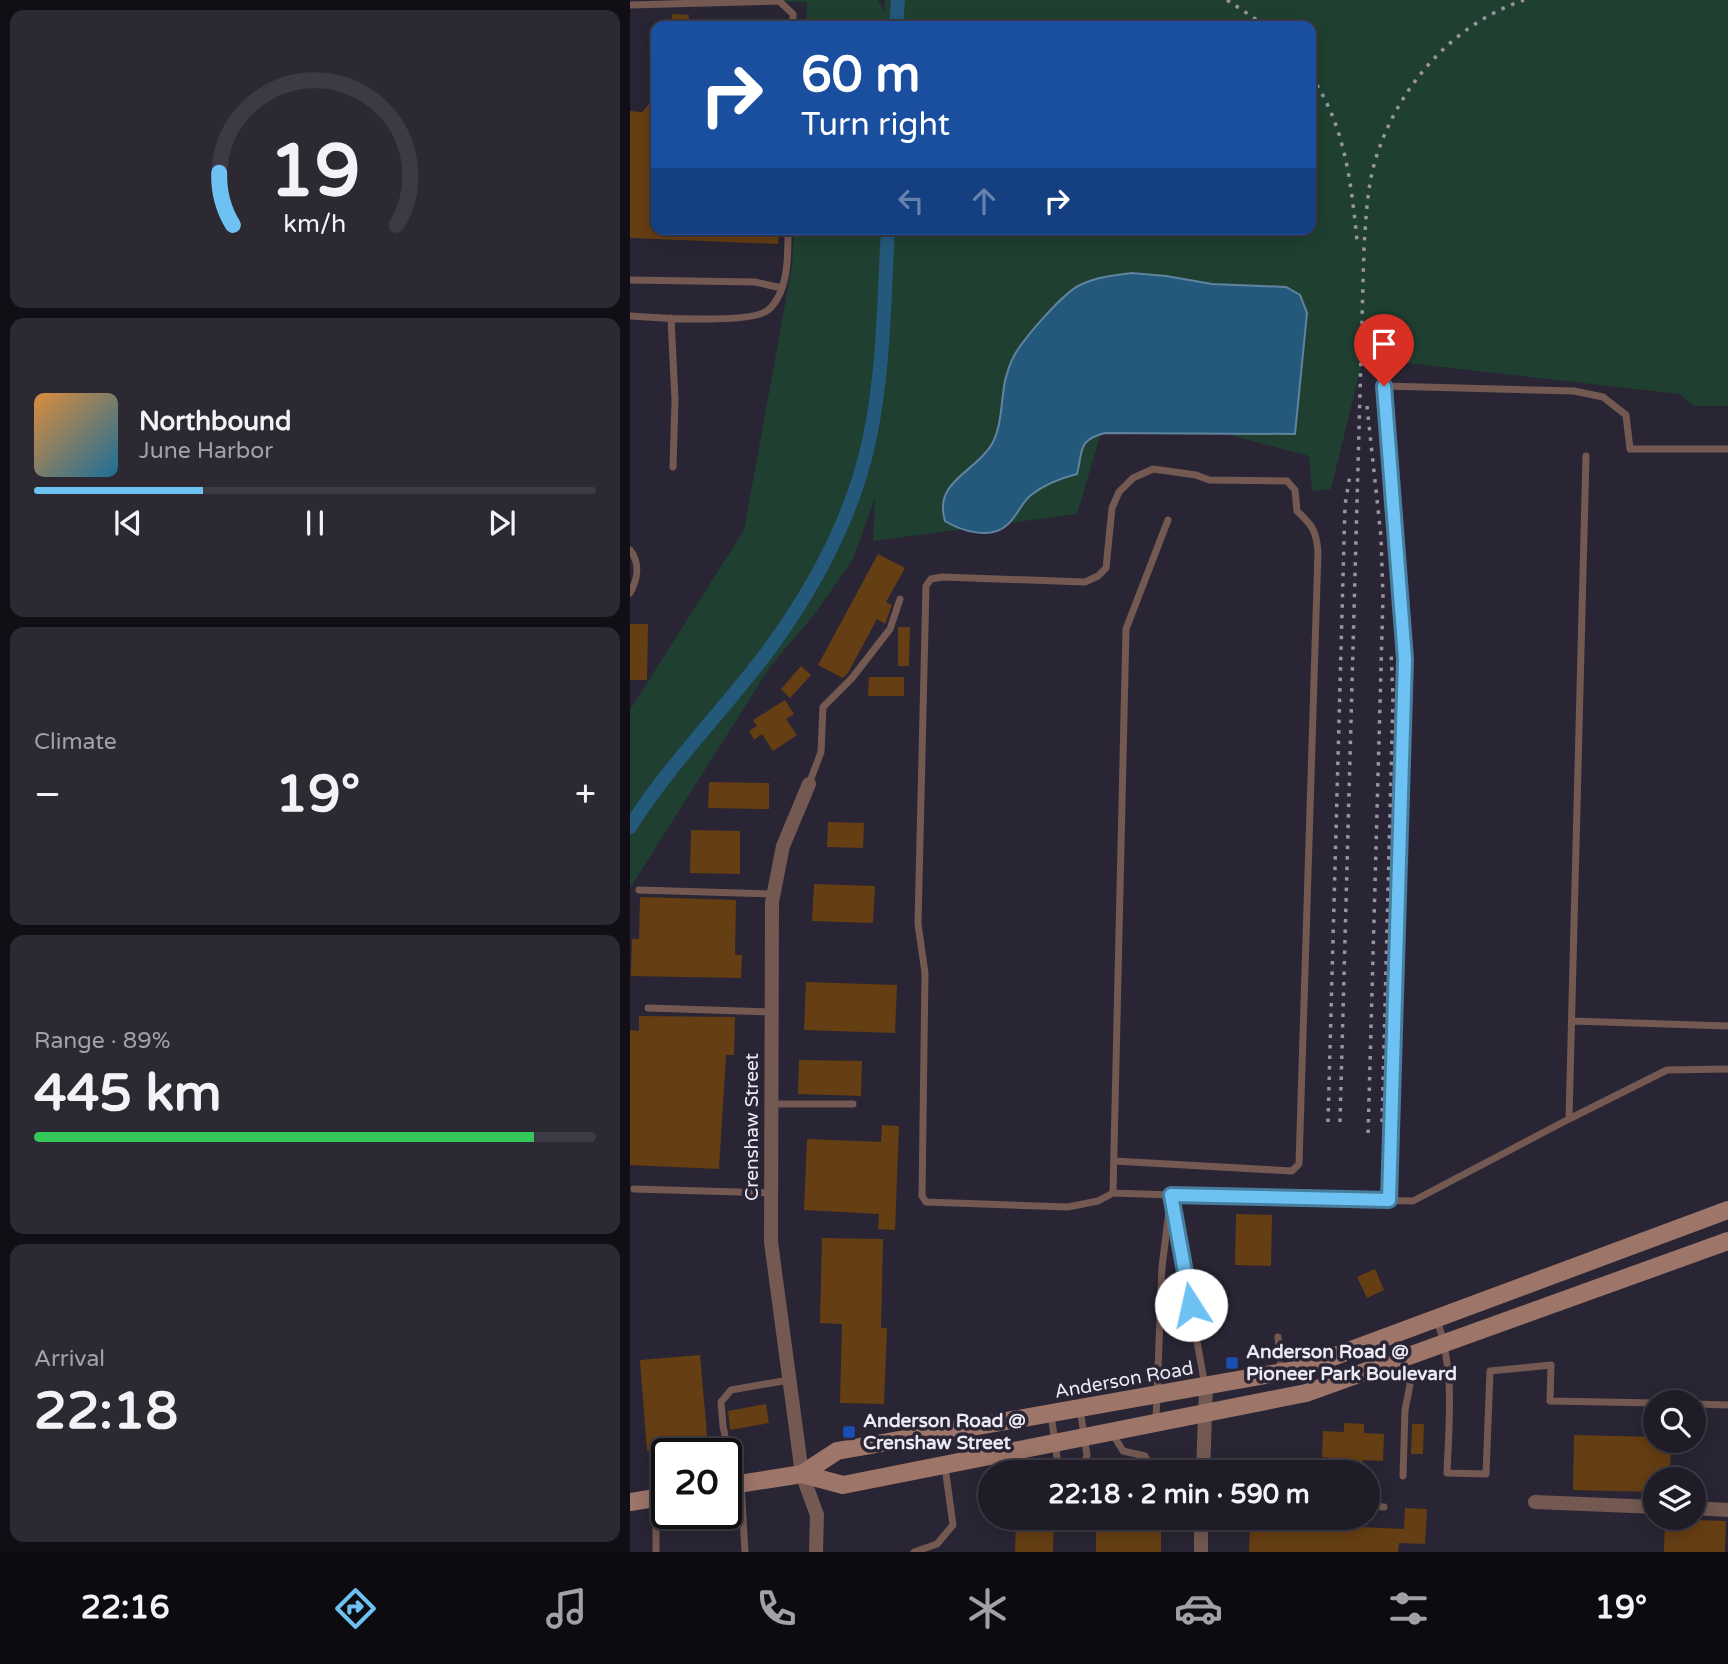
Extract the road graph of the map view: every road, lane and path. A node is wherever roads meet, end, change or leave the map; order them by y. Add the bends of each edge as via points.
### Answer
1 (630, 5) edge
2 (793, 21) edge
3 (789, 235) edge
4 (630, 280) edge
5 (782, 288) junction
6 (630, 316) edge
7 (671, 318) junction
8 (1728, 449) edge
9 (1586, 456) dead end
10 (673, 467) dead end
11 (1168, 520) dead end
12 (630, 550) edge
13 (630, 593) edge
14 (900, 599) dead end
15 (809, 784) joint
16 (639, 890) dead end
17 (773, 894) junction
18 (648, 1008) dead end
19 (771, 1012) junction
20 (1572, 1021) junction
21 (1728, 1026) edge
22 (1728, 1069) edge
23 (771, 1104) junction
24 (853, 1104) dead end
25 (1569, 1119) junction
26 (1114, 1161) junction
27 (634, 1189) dead end
28 (771, 1193) junction
29 (1113, 1193) junction
30 (1171, 1195) junction
31 (1389, 1200) junction
32 (1728, 1210) edge
33 (1728, 1241) edge
34 (1437, 1319) junction
35 (1395, 1334) junction
36 (1278, 1337) dead end
37 (1446, 1343) junction
38 (1403, 1359) junction
39 (1282, 1373) junction
40 (789, 1380) junction
41 (1206, 1387) junction
42 (1156, 1396) junction
43 (1643, 1403) edge
44 (1706, 1404) edge
45 (1728, 1405) edge
46 (1080, 1409) junction
47 (1051, 1414) junction
48 (1205, 1414) junction
49 (1157, 1424) junction
50 (1112, 1432) junction
51 (725, 1438) edge
52 (1085, 1438) junction
53 (1056, 1443) junction
54 (1058, 1460) edge
55 (1086, 1460) edge
56 (1147, 1460) edge
57 (1203, 1460) edge
58 (945, 1465) junction
59 (802, 1474) junction
60 (1403, 1476) dead end
61 (742, 1484) edge
62 (651, 1499) edge
63 (630, 1502) edge
64 (1535, 1502) dead end
65 (1643, 1506) edge
66 (1380, 1507) edge
67 (1384, 1507) dead end
68 (1706, 1509) edge
69 (1728, 1510) edge
70 (659, 1529) edge
71 (741, 1529) edge
72 (1201, 1530) edge
73 (656, 1552) edge
74 (745, 1552) edge
75 (816, 1552) edge
76 (914, 1552) edge
77 (1201, 1552) edge

1 - 2 lane via 779,1 793,14
3 - 5 lane
4 - 5 lane via 755,282
5 - 7 lane via 770,310 758,316
6 - 7 lane
7 - 10 lane
8 - 31 lane via 1630,449 1626,415 1603,397 1574,391 1384,386 1405,659
9 - 20 lane
11 - 26 lane via 1126,629
12 - 13 lane via 636,559 636,582
14 - 15 lane via 890,629 823,707 821,752
15 - 17 street, Crenshaw Street via 783,846
16 - 17 lane
17 - 19 street, Crenshaw Street
18 - 19 lane
19 - 23 street, Crenshaw Street
20 - 21 lane
20 - 25 lane
22 - 25 lane via 1667,1070
23 - 24 lane
23 - 28 street, Crenshaw Street
25 - 31 lane via 1413,1201
26 - 29 lane
26 - 29 lane via 1292,1171 1299,1164 1318,551 1316,533 1297,510 1295,490 1287,481 1209,480 1153,469 1133,478 1119,492 1112,508 1106,568 1098,576 1085,582 942,577 931,579 926,586 918,924 925,973 922,1196 926,1202 1069,1207
27 - 28 lane
28 - 40 street, Crenshaw Street via 771,1242
29 - 30 lane
30 - 31 lane
30 - 41 lane
30 - 42 lane via 1162,1267
32 - 34 main road, Anderson Road
33 - 37 main road, Anderson Road
34 - 35 main road, Anderson Road
34 - 37 lane
35 - 38 lane
35 - 39 main road, Anderson Road
36 - 39 lane
37 - 38 main road, Anderson Road
37 - 43 lane via 1451,1384 1447,1473 1486,1474 1490,1371 1551,1365 1550,1401
38 - 48 main road, Anderson Road via 1306,1393
38 - 60 lane via 1410,1385
39 - 41 main road, Anderson Road
40 - 51 lane via 731,1390 721,1402
40 - 59 street, Crenshaw Street
41 - 42 main road, Anderson Road
41 - 48 street
42 - 46 main road, Anderson Road
42 - 49 lane
44 - 45 lane
46 - 47 main road, Anderson Road
46 - 52 lane
47 - 53 lane
47 - 59 main road, Anderson Road via 837,1451
48 - 49 main road, Anderson Road
48 - 57 street
49 - 50 main road, Anderson Road
50 - 52 main road, Anderson Road
50 - 56 lane via 1123,1451
52 - 53 main road, Anderson Road
52 - 55 lane
53 - 54 lane
53 - 58 main road, Anderson Road
58 - 59 main road, Anderson Road via 843,1485
58 - 76 lane via 953,1525 937,1544
59 - 61 main road, Anderson Road
59 - 75 street, Crenshaw Street via 817,1515
62 - 63 main road
64 - 65 street
66 - 67 lane
68 - 69 street
70 - 73 lane
71 - 74 lane
72 - 77 street

